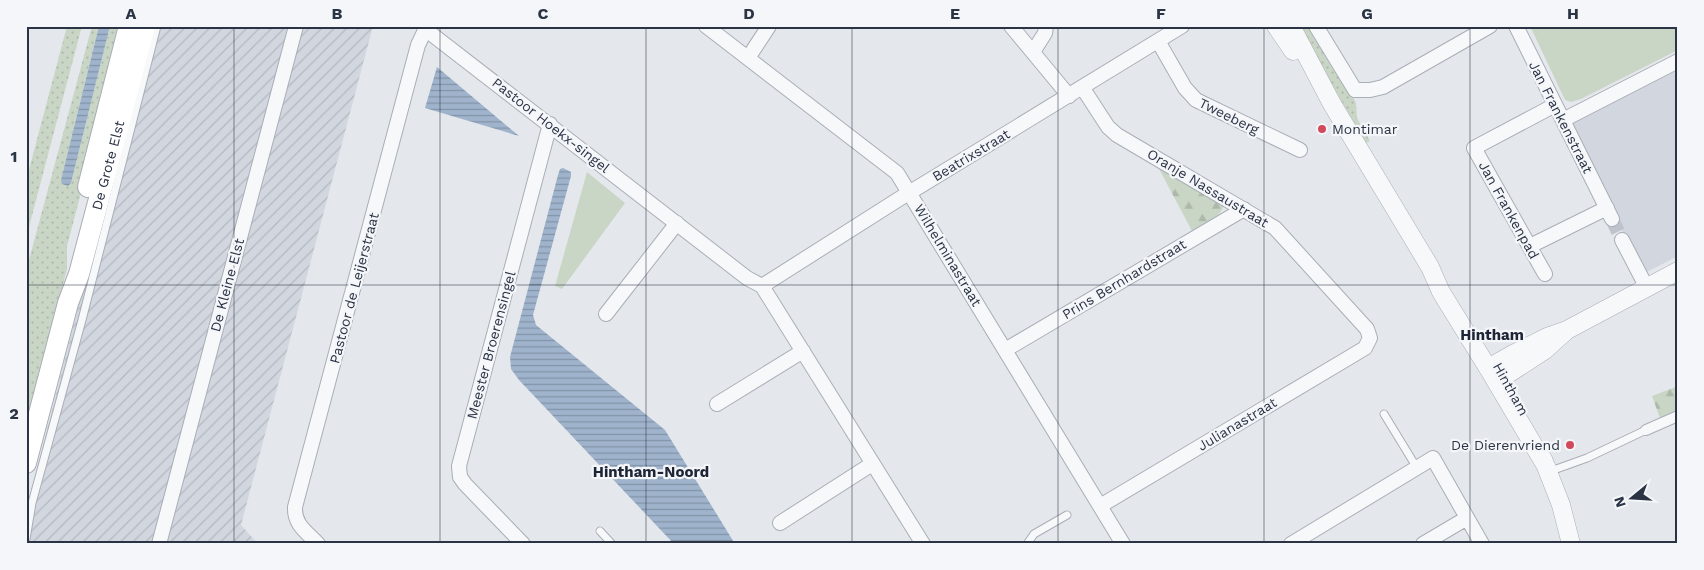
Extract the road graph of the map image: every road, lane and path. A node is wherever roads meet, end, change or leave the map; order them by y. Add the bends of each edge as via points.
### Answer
1 (129, 26) edge
2 (144, 26) edge
3 (158, 26) edge
4 (296, 26) edge
5 (706, 26) edge
6 (769, 26) edge
7 (1011, 26) edge
8 (1046, 26) edge
9 (1182, 26) edge
10 (1276, 26) edge
11 (1291, 26) edge
12 (1316, 26) edge
13 (1490, 26) edge
14 (1516, 26) edge
15 (426, 28) edge
16 (1158, 41) junction
17 (1033, 52) junction
18 (748, 58) junction
19 (1678, 61) edge
20 (1082, 87) junction
21 (1069, 96) junction
22 (1332, 104) junction
23 (1555, 105) junction
24 (1562, 120) junction
25 (550, 124) junction
26 (1300, 150) dead end
27 (910, 192) junction
28 (1244, 208) junction
29 (677, 223) junction
30 (1622, 240) tunnel mouth
31 (1530, 246) junction
32 (1545, 274) dead end
33 (1676, 277) edge
34 (762, 286) junction
35 (1647, 288) junction
36 (68, 302) junction
37 (606, 314) dead end
38 (1370, 338) joint
39 (1005, 350) junction
40 (803, 351) junction
41 (1498, 371) junction
42 (717, 404) dead end
43 (1384, 414) dead end
44 (1678, 416) edge
45 (1646, 430) joint
46 (26, 462) edge
47 (872, 464) junction
48 (1417, 468) junction
49 (1547, 470) junction
50 (1100, 506) junction
51 (1068, 515) dead end
52 (1467, 518) junction
53 (780, 523) dead end
54 (600, 531) dead end
55 (26, 538) edge
56 (160, 544) edge
57 (318, 544) edge
58 (524, 544) edge
59 (612, 544) edge
60 (923, 544) edge
61 (1027, 544) edge
62 (1123, 544) edge
63 (1291, 544) edge
64 (1423, 544) edge
65 (1482, 544) edge
66 (1571, 544) edge

1 - 36 main road, De Grote Elst via 83,208 70,273
2 - 36 main road, De Grote Elst via 79,274
3 - 55 lane via 32,503
4 - 56 street, De Kleine Elst
5 - 18 street, Wilhelminastraat
6 - 18 street
7 - 17 street
8 - 17 street
9 - 16 street, Beatrixstraat
10 - 22 street, Hintham
11 - 22 street, Hintham
12 - 13 street via 1355,90 1383,87
14 - 23 street, Jan Frankenstraat
15 - 25 street, Pastoor Hoekx-singel
15 - 57 street, Pastoor de Leijerstraat via 418,45 295,507 294,517
16 - 20 street, Beatrixstraat
16 - 26 street, Tweeberg via 1184,88 1196,100
17 - 21 street
18 - 27 street, Wilhelminastraat via 897,173
19 - 24 street
20 - 21 street, Beatrixstraat
20 - 28 street, Oranje Nassaustraat via 1108,127 1117,135
21 - 27 street, Beatrixstraat
22 - 41 street, Hintham via 1430,267 1441,292
23 - 24 street, Jan Frankenstraat
23 - 31 street, Jan Frankenpad via 1474,148
24 - 31 street, Jan Frankenstraat via 1609,214
25 - 29 street, Pastoor Hoekx-singel
25 - 58 street, Meester Broerensingel via 459,466 460,477 465,484
27 - 34 street, Beatrixstraat
27 - 39 street, Wilhelminastraat
28 - 38 street, Oranje Nassaustraat via 1275,228 1366,329
28 - 39 street, Prins Bernhardstraat
29 - 34 street, Pastoor Hoekx-singel
29 - 37 street
30 - 35 street
31 - 32 street, Jan Frankenpad
33 - 35 street
34 - 40 street, Pastoor Hoekx-singel
35 - 41 street via 1567,330 1547,336
36 - 46 main road, De Grote Elst
38 - 50 street, Julianastraat via 1365,348
39 - 50 street, Wilhelminastraat
40 - 42 street
40 - 47 street, Pastoor Hoekx-singel
41 - 49 street, Hintham
43 - 48 lane
44 - 45 street
45 - 49 lane via 1587,458
47 - 53 street
47 - 60 street, Pastoor Hoekx-singel
48 - 52 street via 1433,458
48 - 63 street
49 - 66 street, Hintham via 1561,505
50 - 62 street, Wilhelminastraat
51 - 61 lane via 1034,534
52 - 64 street
52 - 65 street
54 - 59 lane

